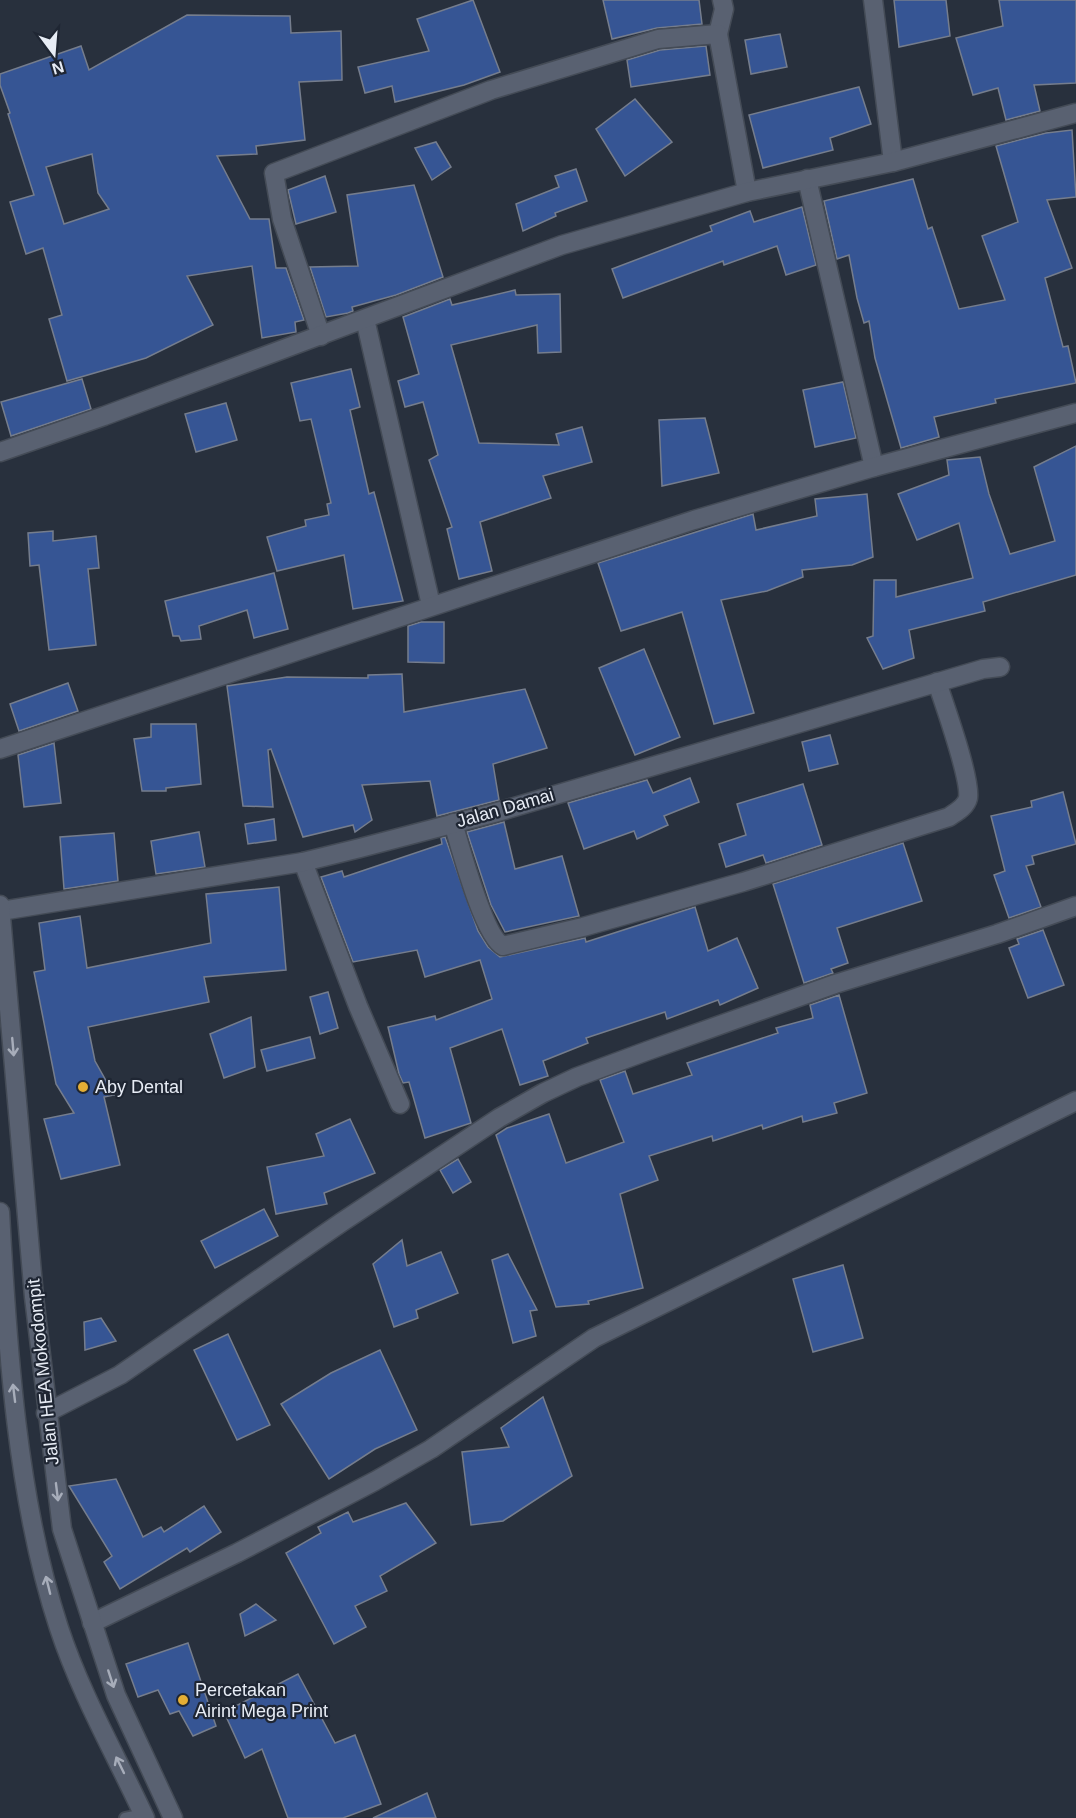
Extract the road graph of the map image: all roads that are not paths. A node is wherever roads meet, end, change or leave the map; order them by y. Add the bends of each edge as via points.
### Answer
1 (722, 0) edge
2 (873, 0) edge
3 (718, 34) junction
4 (1076, 113) edge
5 (893, 162) junction
6 (807, 179) junction
7 (747, 192) junction
8 (365, 320) junction
9 (321, 336) junction
10 (1076, 413) edge
11 (0, 452) edge
12 (874, 467) junction
13 (431, 605) junction
14 (1000, 667) dead end
15 (937, 681) junction
16 (0, 749) edge
17 (453, 824) junction
18 (303, 861) junction
19 (0, 905) edge
20 (1076, 906) edge
21 (1, 911) edge
22 (1076, 1101) edge
23 (400, 1104) dead end
24 (0, 1212) edge
25 (32, 1258) junction
26 (3, 1267) junction
27 (46, 1413) junction
28 (92, 1623) junction
29 (144, 1816) edge
30 (125, 1818) edge
31 (172, 1818) edge

1 - 3 street via 724,9
2 - 5 street
3 - 7 street
3 - 9 street via 658,39 491,90 274,173 282,219
4 - 5 street
5 - 6 street
6 - 7 street
6 - 12 street
7 - 8 street via 562,245
8 - 9 street
8 - 13 street
9 - 11 street
10 - 12 street
12 - 13 street
13 - 16 street
14 - 15 street, Jalan Damai
15 - 17 street, Jalan Damai
15 - 17 street via 966,780 968,799 961,809 949,817 743,882 503,946 496,943 482,914
17 - 18 street, Jalan Damai
18 - 21 street, Jalan Damai
18 - 23 street
19 - 21 street, Jalan HEA Mokodompit
20 - 27 street via 834,984 627,1058 543,1093 342,1222 120,1375
21 -> 25 street, Jalan HEA Mokodompit
22 - 28 street via 594,1338 431,1449 375,1481
24 - 26 street, Jalan HEA Mokodompit
25 - 26 street
25 - 27 street, Jalan HEA Mokodompit
29 -> 26 street, Jalan HEA Mokodompit via 91,1709 53,1606 23,1464
27 -> 28 street, Jalan HEA Mokodompit via 62,1529
28 -> 31 street, Jalan HEA Mokodompit via 116,1695
29 - 30 lane

